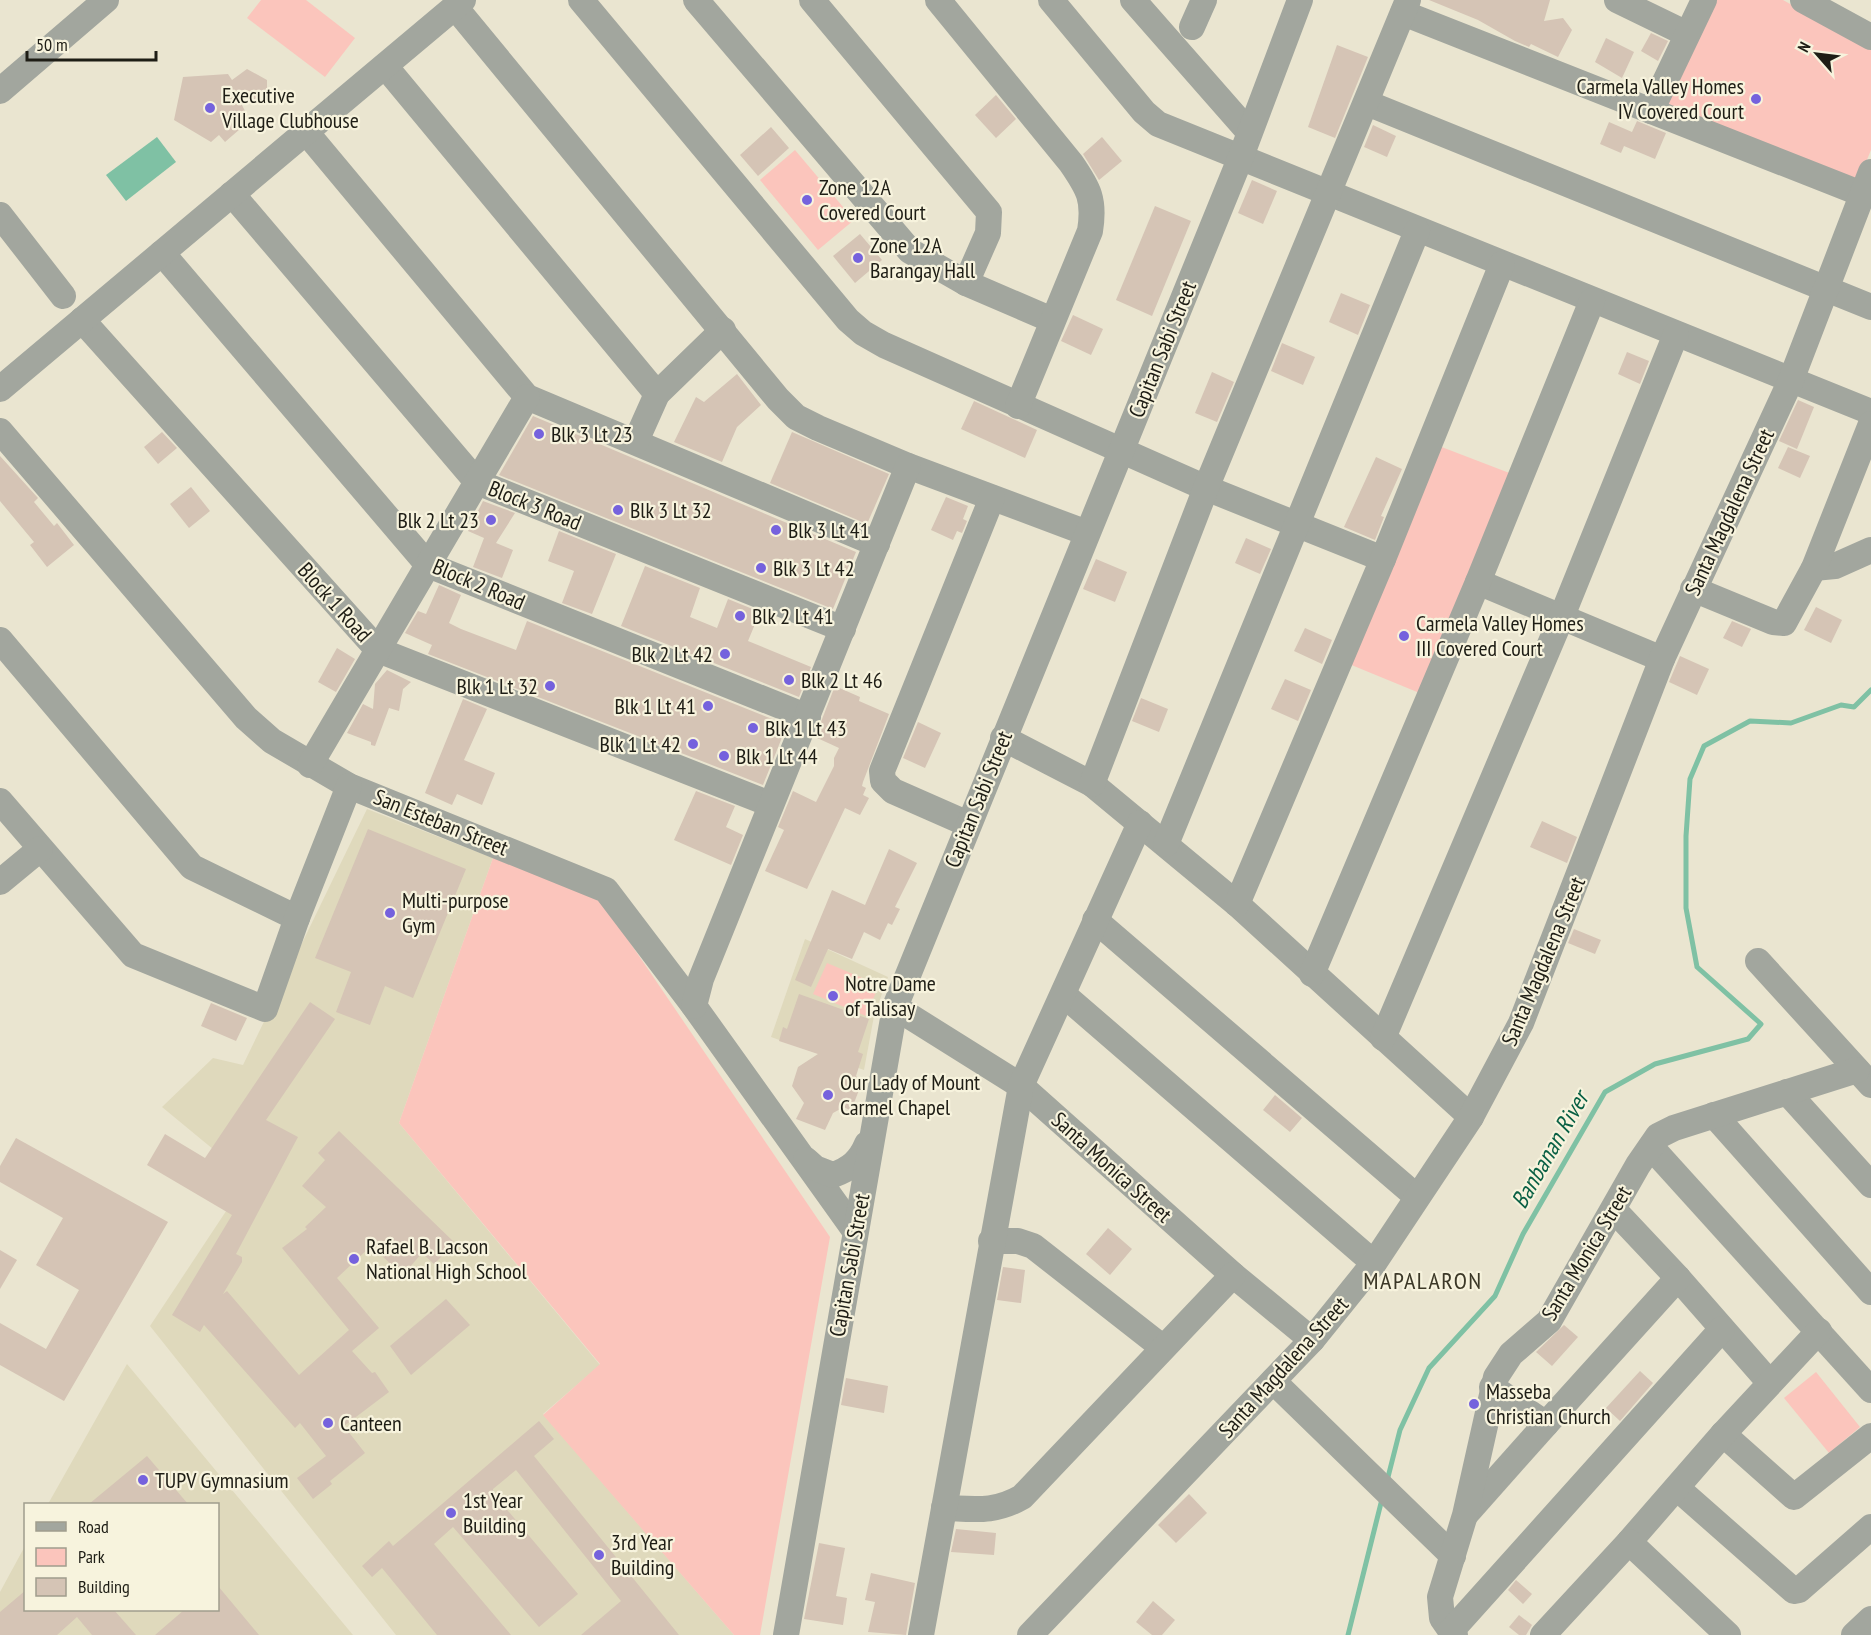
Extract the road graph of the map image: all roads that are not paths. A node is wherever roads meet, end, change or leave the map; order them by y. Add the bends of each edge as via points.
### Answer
1 (106, 0) edge
2 (581, 0) edge
3 (696, 0) edge
4 (812, 0) edge
5 (938, 0) edge
6 (1051, 0) edge
7 (1133, 0) edge
8 (1204, 0) edge
9 (1300, 0) edge
10 (1617, 0) edge
11 (1704, 0) edge
12 (1803, 0) edge
13 (459, 4) edge
14 (1405, 7) edge
15 (1192, 27) dead end
16 (1688, 34) junction
17 (1871, 37) edge
18 (385, 66) junction
19 (0, 91) edge
20 (1367, 103) junction
21 (1651, 111) junction
22 (1248, 131) junction
23 (306, 132) junction
24 (1239, 159) junction
25 (1866, 183) edge
26 (232, 194) junction
27 (1328, 195) junction
28 (0, 215) edge
29 (1417, 231) junction
30 (162, 253) junction
31 (1502, 264) junction
32 (966, 283) junction
33 (1826, 290) junction
34 (63, 296) dead end
35 (1592, 301) junction
36 (1871, 307) edge
37 (82, 320) junction
38 (1052, 320) junction
39 (723, 330) junction
40 (1676, 334) junction
41 (1791, 380) junction
42 (0, 388) edge
43 (657, 394) junction
44 (527, 397) junction
45 (1017, 406) junction
46 (1871, 412) edge
47 (1871, 424) edge
48 (0, 431) edge
49 (636, 441) junction
50 (1120, 451) junction
51 (908, 466) junction
52 (477, 482) junction
53 (1206, 488) junction
54 (992, 498) junction
55 (1296, 524) junction
56 (1087, 533) junction
57 (877, 544) junction
58 (1871, 550) edge
59 (1383, 559) junction
60 (428, 565) junction
61 (1814, 568) junction
62 (1478, 582) junction
63 (1693, 589) junction
64 (1562, 616) junction
65 (843, 629) junction
66 (0, 640) edge
67 (378, 650) junction
68 (1662, 659) junction
69 (808, 717) junction
70 (1003, 738) junction
71 (310, 765) junction
72 (1092, 784) junction
73 (349, 786) junction
74 (0, 801) edge
75 (770, 804) junction
76 (968, 824) junction
77 (1140, 824) junction
78 (1166, 844) junction
79 (40, 849) junction
80 (0, 882) edge
81 (1237, 904) junction
82 (297, 918) junction
83 (1095, 920) junction
84 (1758, 961) dead end
85 (1311, 974) junction
86 (1064, 994) junction
87 (694, 1006) junction
88 (895, 1006) junction
89 (1383, 1038) junction
90 (1864, 1077) edge
91 (1021, 1086) junction
92 (1787, 1092) junction
93 (1714, 1115) junction
94 (1471, 1117) junction
95 (871, 1136) junction
96 (1651, 1147) junction
97 (800, 1155) junction
98 (1871, 1185) edge
99 (1417, 1197) junction
100 (1614, 1210) junction
101 (855, 1231) junction
102 (992, 1241) junction
103 (1374, 1263) junction
104 (1233, 1275) junction
105 (1678, 1278) junction
106 (1871, 1292) edge
107 (1722, 1329) junction
108 (1819, 1331) junction
109 (1312, 1340) junction
110 (1162, 1347) junction
111 (1273, 1381) junction
112 (1770, 1383) junction
113 (1492, 1388) junction
114 (1871, 1390) edge
115 (1546, 1424) junction
116 (1723, 1434) junction
117 (1871, 1436) edge
118 (1677, 1488) junction
119 (944, 1508) junction
120 (1465, 1515) junction
121 (1871, 1527) edge
122 (1629, 1542) junction
123 (1453, 1556) junction
124 (1871, 1619) edge
125 (1453, 1633) edge
126 (786, 1635) edge
127 (921, 1635) edge
128 (1030, 1635) edge
129 (1543, 1635) edge
130 (1728, 1635) edge
131 (1854, 1635) edge

1 - 19 street
2 - 45 street via 848,320 884,345
3 - 32 street via 909,251
4 - 32 street via 989,212 988,233
5 - 38 street via 1088,187 1094,209 1089,231
6 - 24 street via 1158,124
7 - 22 street
8 - 15 street
9 - 22 street, Capitan Sabi Street
10 - 16 street
11 - 16 street
12 - 17 street
13 - 18 street
13 - 39 street
14 - 20 street
14 - 21 street
16 - 21 street
18 - 23 street
18 - 43 street
20 - 27 street
20 - 33 street
21 - 25 street
22 - 24 street, Capitan Sabi Street
23 - 26 street
23 - 44 street
24 - 27 street
24 - 50 street, Capitan Sabi Street
25 - 33 street, Santa Magdalena Street
26 - 30 street
26 - 52 street, Block 3 Road
27 - 29 street
27 - 53 street
28 - 34 street
29 - 31 street
29 - 55 street
30 - 37 street
30 - 60 street, Block 2 Road
31 - 35 street
31 - 59 street
32 - 38 street
33 - 36 street
33 - 41 street, Santa Magdalena Street
35 - 40 street
35 - 62 street
37 - 42 street
37 - 67 street, Block 1 Road
38 - 45 street
39 - 43 street
39 - 51 street via 796,417
40 - 41 street
40 - 64 street
41 - 46 street
41 - 63 street, Santa Magdalena Street
43 - 49 street
44 - 49 street
44 - 52 street
45 - 50 street
47 - 61 street
48 - 71 street, San Esteban Street via 246,718 272,741
49 - 57 street
50 - 53 street
50 - 56 street, Capitan Sabi Street
51 - 54 street
51 - 57 street
52 - 60 street
52 - 65 street, Block 3 Road
53 - 55 street
53 - 72 street
54 - 56 street
54 - 76 street via 882,771 887,788
55 - 59 street
55 - 78 street
56 - 70 street, Capitan Sabi Street
57 - 65 street
58 - 61 street via 1836,566
59 - 81 street
60 - 67 street
60 - 69 street, Block 2 Road
61 - 63 street via 1784,623
62 - 64 street
62 - 85 street
63 - 68 street, Santa Magdalena Street
64 - 68 street
64 - 89 street
65 - 69 street
66 - 82 street via 192,867
67 - 71 street
67 - 75 street, Block 1 Road
68 - 94 street, Santa Magdalena Street via 1521,1023
69 - 75 street
70 - 72 street
70 - 76 street, Capitan Sabi Street
71 - 73 street, San Esteban Street
72 - 77 street
73 - 82 street
73 - 87 street, San Esteban Street via 606,890
74 - 79 street
75 - 87 street
76 - 88 street, Capitan Sabi Street
77 - 78 street
77 - 83 street
78 - 81 street
79 - 80 street
79 - 82 street via 133,956 265,1009
81 - 85 street
83 - 86 street
83 - 99 street
84 - 90 street
85 - 89 street
86 - 91 street
86 - 103 street
87 - 97 street, San Esteban Street
88 - 91 street, Santa Monica Street
88 - 95 street, Capitan Sabi Street
89 - 94 street
90 - 92 street, Santa Monica Street
91 - 102 street
91 - 104 street, Santa Monica Street
92 - 93 street, Santa Monica Street
92 - 98 street
93 - 96 street, Santa Monica Street via 1674,1128 1658,1137
93 - 106 street
94 - 99 street, Santa Magdalena Street
95 - 97 street via 862,1155 849,1169 833,1175 815,1168
95 - 101 street, Capitan Sabi Street
96 - 100 street, Santa Monica Street
96 - 108 street
97 - 101 street, San Esteban Street
99 - 103 street, Santa Magdalena Street
100 - 105 street
100 - 113 street, Santa Monica Street via 1549,1321 1511,1354
101 - 126 street, Capitan Sabi Street
102 - 110 street via 1018,1241 1033,1246
102 - 119 street
103 - 109 street, Santa Magdalena Street
104 - 109 street, Santa Monica Street
104 - 110 street
105 - 107 street
105 - 115 street
107 - 112 street
107 - 125 street
108 - 112 street
108 - 114 street
109 - 111 street, Santa Magdalena Street
110 - 119 street via 1022,1497 1003,1508
111 - 123 street
111 - 128 street, Santa Magdalena Street
112 - 116 street
113 - 115 street
113 - 120 street, Santa Monica Street
115 - 120 street
116 - 117 street via 1794,1497
116 - 118 street
118 - 121 street via 1794,1591
118 - 122 street
119 - 127 street
120 - 123 street, Santa Monica Street
122 - 129 street
122 - 130 street
123 - 125 street, Santa Monica Street via 1439,1608
124 - 131 street

